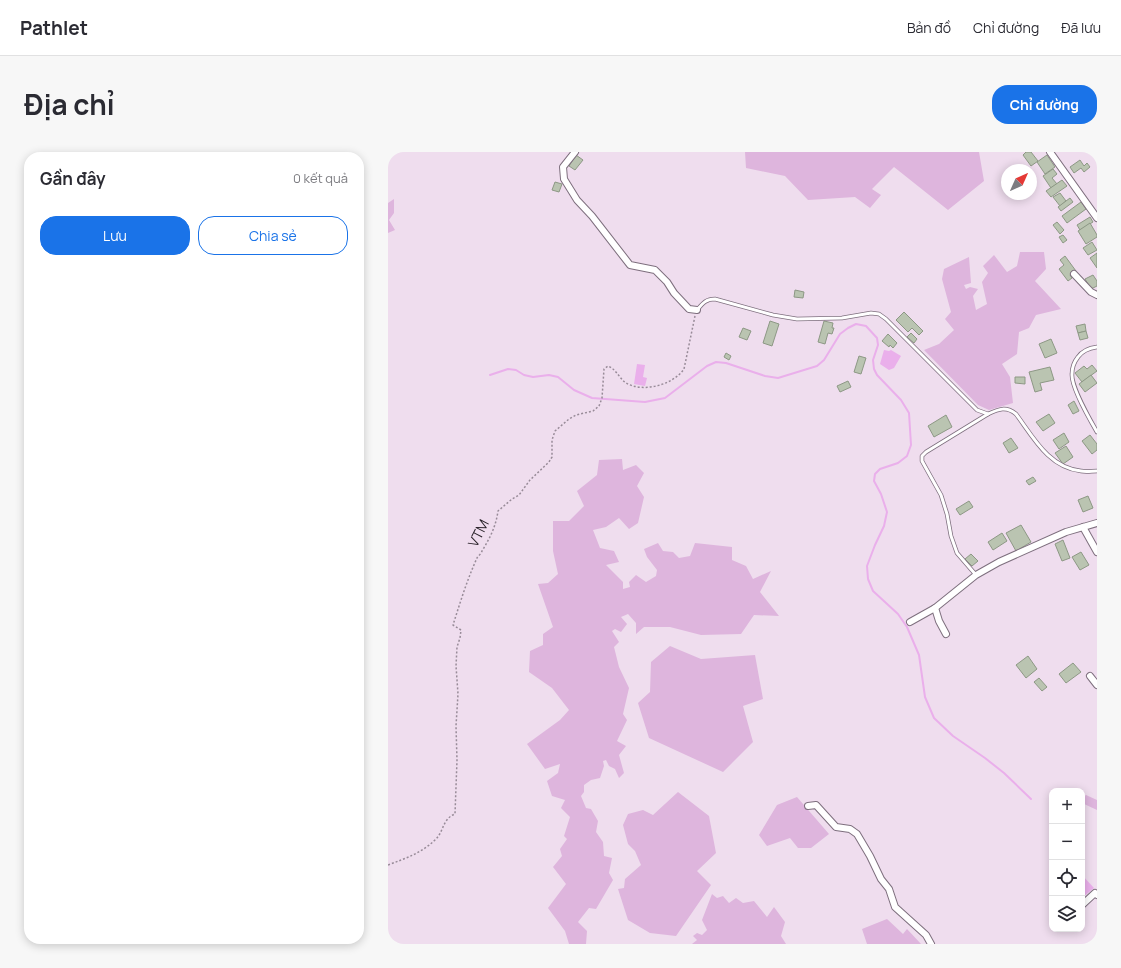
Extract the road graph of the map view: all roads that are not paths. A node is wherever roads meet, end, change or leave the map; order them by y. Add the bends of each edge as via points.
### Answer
1 (575, 152) edge
2 (1050, 152) edge
3 (1097, 218) edge
4 (1074, 274) dead end
5 (1097, 295) edge
6 (697, 310) joint
7 (1097, 347) edge
8 (988, 414) junction
9 (1097, 432) edge
10 (1097, 471) edge
11 (1097, 523) edge
12 (1083, 527) junction
13 (1097, 552) edge
14 (976, 575) junction
15 (935, 608) junction
16 (910, 622) dead end
17 (946, 634) dead end
18 (1090, 676) dead end
19 (1097, 685) edge
20 (808, 806) dead end
21 (1097, 894) edge
22 (1085, 902) edge
23 (931, 944) edge

1 - 6 street via 563,167 564,179 577,200 630,265 655,270 689,309
2 - 3 street
4 - 5 street
6 - 8 lane via 709,299 797,319 878,314 977,410
7 - 9 lane via 1081,353 1074,362 1071,376
8 - 10 lane via 1000,409 1011,410 1050,458 1070,469
8 - 14 lane via 922,456 922,461 941,495 957,553
11 - 12 street
12 - 13 street
12 - 14 street via 1039,543
14 - 15 street
15 - 16 street
15 - 17 street
18 - 19 street
20 - 23 street via 816,805 836,827 857,834 889,889 895,907 926,935
21 - 22 street

